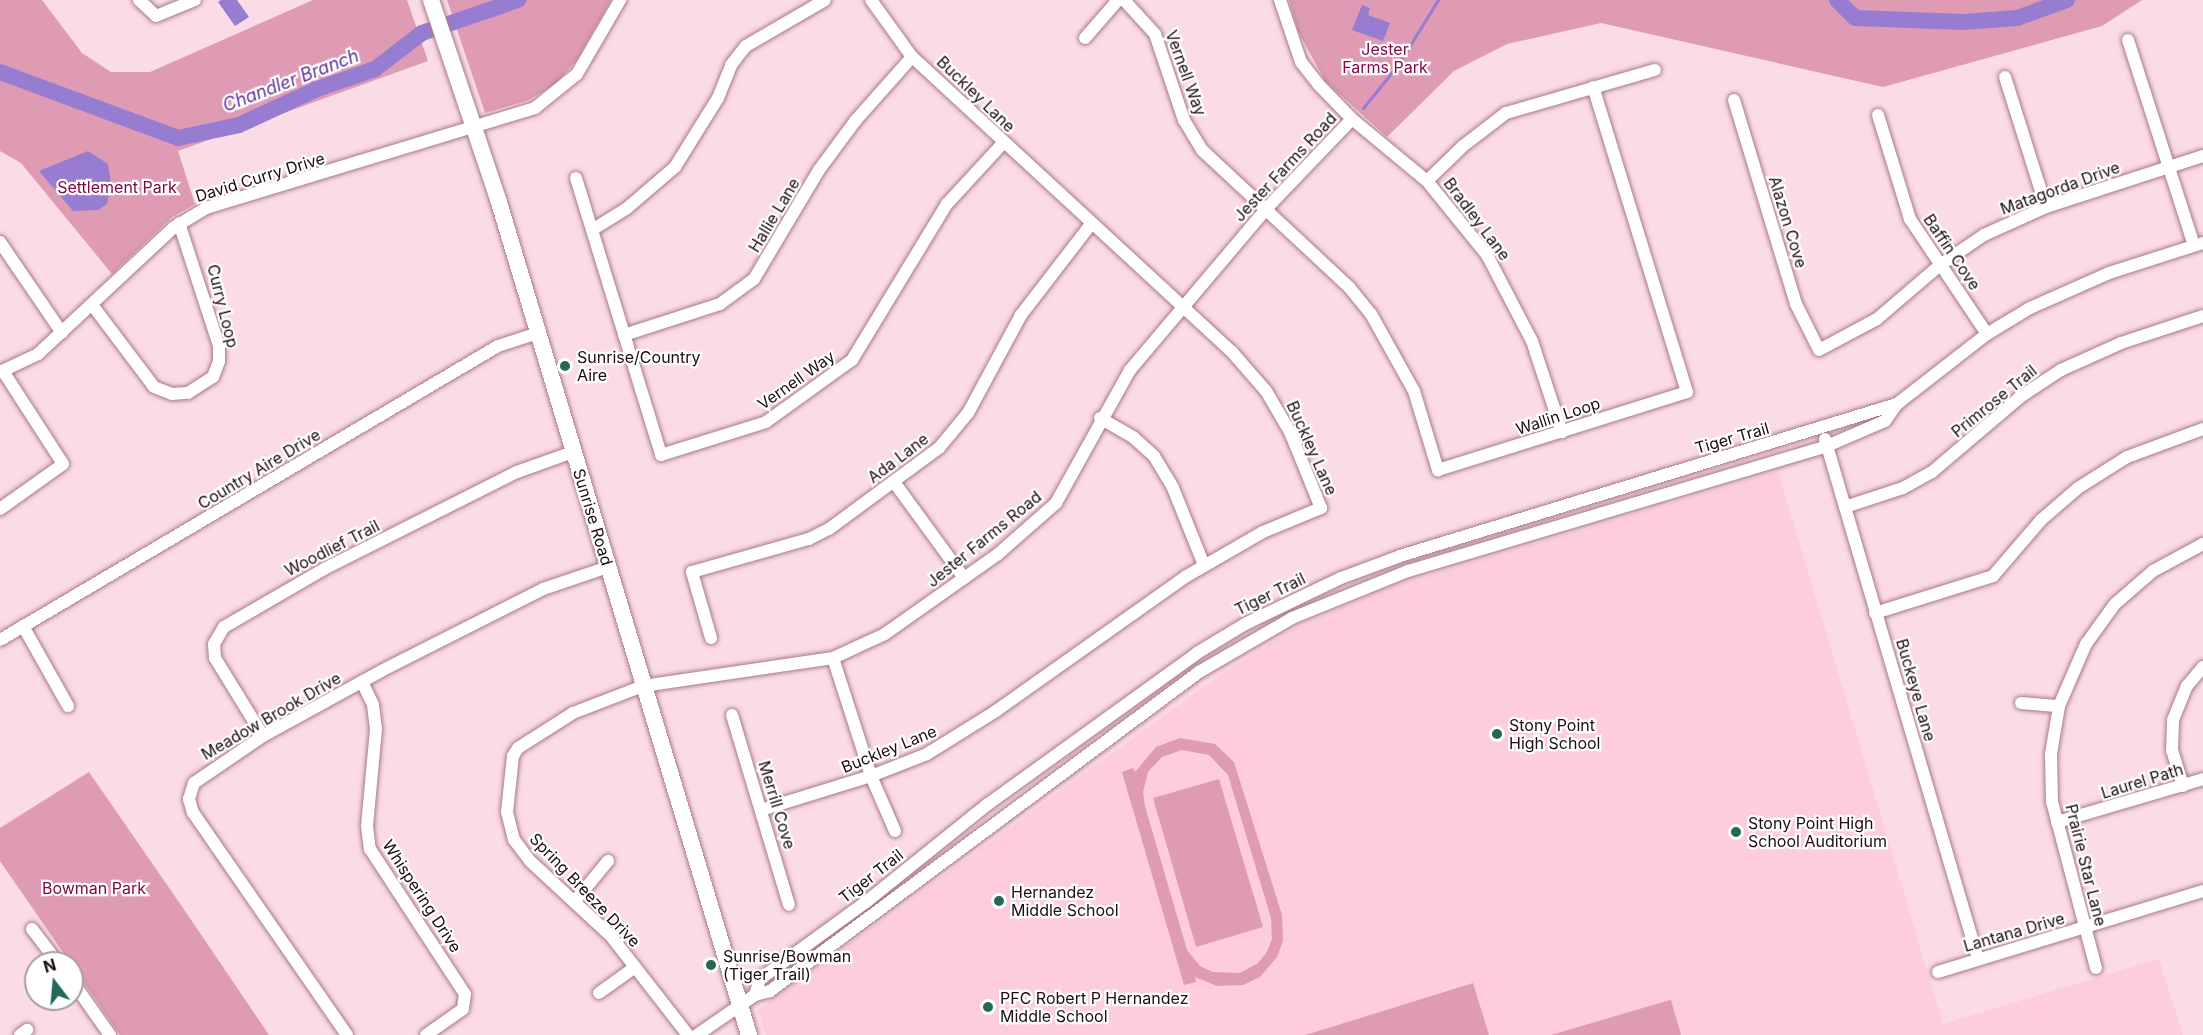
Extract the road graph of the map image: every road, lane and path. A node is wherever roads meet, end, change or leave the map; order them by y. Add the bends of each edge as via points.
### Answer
1 (139, 0) edge
2 (195, 0) edge
3 (431, 0) edge
4 (620, 0) edge
5 (825, 0) edge
6 (871, 0) edge
7 (1118, 0) edge
8 (1124, 0) edge
9 (1280, 0) edge
10 (1085, 38) dead end
11 (2128, 40) dead end
12 (912, 57) junction
13 (1654, 70) dead end
14 (2005, 77) dead end
15 (1593, 87) junction
16 (1734, 100) dead end
17 (1878, 115) dead end
18 (1352, 119) junction
19 (474, 129) junction
20 (1003, 143) junction
21 (2203, 156) edge
22 (2170, 166) junction
23 (576, 178) dead end
24 (1427, 181) junction
25 (2046, 207) junction
26 (1266, 210) junction
27 (179, 223) junction
28 (1091, 224) junction
29 (592, 230) junction
30 (0, 242) edge
31 (2199, 244) edge
32 (1940, 265) junction
33 (93, 306) junction
34 (1183, 306) junction
35 (2203, 316) edge
36 (62, 333) junction
37 (538, 333) junction
38 (1987, 334) junction
39 (624, 335) junction
40 (1819, 350) joint
41 (2, 371) edge
42 (1897, 404) junction
43 (1100, 418) junction
44 (1823, 429) junction
45 (2203, 429) edge
46 (1562, 432) junction
47 (1827, 446) junction
48 (573, 452) junction
49 (894, 482) junction
50 (1845, 507) junction
51 (0, 509) edge
52 (2203, 544) edge
53 (1204, 565) junction
54 (608, 567) junction
55 (964, 578) junction
56 (1875, 613) junction
57 (24, 626) junction
58 (711, 638) dead end
59 (0, 640) edge
60 (833, 658) junction
61 (2203, 667) edge
62 (362, 682) junction
63 (643, 686) junction
64 (2021, 703) dead end
65 (68, 706) dead end
66 (2059, 706) junction
67 (732, 715) dead end
68 (263, 736) junction
69 (871, 776) junction
70 (2203, 779) edge
71 (2182, 786) junction
72 (761, 810) junction
73 (2056, 822) junction
74 (895, 831) dead end
75 (608, 861) dead end
76 (2203, 891) edge
77 (575, 901) junction
78 (789, 905) dead end
79 (2085, 928) junction
80 (32, 929) dead end
81 (49, 951) edge
82 (1978, 959) junction
83 (635, 967) junction
84 (2096, 968) dead end
85 (1938, 972) dead end
86 (599, 993) dead end
87 (755, 995) junction
88 (84, 998) edge
89 (740, 1005) junction
90 (110, 1035) edge
91 (347, 1035) edge
92 (426, 1035) edge
93 (688, 1035) edge
94 (697, 1035) edge
95 (748, 1035) edge

1 - 2 street via 156,16
3 - 19 main road, Sunrise Road
4 - 19 street via 588,59 567,86 535,108
5 - 29 street via 746,46 731,65 718,98 675,167 633,203
6 - 12 street, Buckley Lane
7 - 10 street
8 - 26 street, Vernell Way via 1155,34 1194,139
9 - 18 street, Bradley Lane via 1301,62
11 - 22 street
12 - 20 street, Buckley Lane
12 - 39 street, Hallie Lane via 856,120 819,170 754,279 720,304
13 - 15 street
14 - 25 street
15 - 24 street via 1506,113
15 - 46 street, Wallin Loop via 1687,392
16 - 40 street, Alazon Cove via 1796,304
17 - 32 street, Baffin Cove via 1910,219
18 - 24 street, Bradley Lane
18 - 26 street, Jester Farms Road
19 - 27 street, David Curry Drive via 206,208
19 - 37 main road, Sunrise Road
20 - 28 street, Buckley Lane
20 - 39 street, Vernell Way via 947,204 852,360 766,422 661,455
21 - 22 street, Matagorda Drive
22 - 25 street, Matagorda Drive
22 - 31 street
23 - 29 street, Vernell Way
24 - 46 street, Bradley Lane via 1487,255 1512,299 1532,341
25 - 32 street, Matagorda Drive via 1984,235
26 - 34 street, Jester Farms Road
26 - 46 street, Wallin Loop via 1371,314 1414,391 1438,470
27 - 33 street, David Curry Drive
27 - 33 street, Curry Loop via 220,351 213,377 188,393 172,394 154,387
28 - 34 street, Buckley Lane
28 - 49 street, Ada Lane via 1021,315 958,427
29 - 39 street, Vernell Way
30 - 36 street
31 - 38 street, Tiger Trail via 2068,289
32 - 38 street, Baffin Cove
32 - 40 street, Matagorda Drive via 1877,319
33 - 36 street, David Curry Drive
34 - 43 street, Jester Farms Road via 1130,370
34 - 53 street, Buckley Lane via 1266,391 1290,432 1321,508 1263,532
35 - 50 street, Primrose Trail via 2121,343 2061,370 2020,397 1932,472 1903,488
36 - 41 street, David Curry Drive via 24,363
37 - 48 main road, Sunrise Road
37 - 57 street, Country Aire Drive via 498,346
38 - 42 street, Tiger Trail
41 - 51 street via 63,464
42 - 44 street, Tiger Trail
42 - 47 street, Tiger Trail via 1885,421
43 - 53 street via 1134,438 1154,456 1173,488
43 - 55 street, Jester Farms Road via 1056,503
44 - 47 street, Buckeye Lane
44 - 87 street, Tiger Trail via 1400,556 1341,578 1245,624 1197,652 988,804 866,902 760,979
45 - 56 street via 2127,457 2078,488 2041,520 1993,576
47 - 50 street, Buckeye Lane
47 - 87 street, Tiger Trail via 1408,571 1292,618 1200,672 1031,794 859,927 770,991
48 - 54 main road, Sunrise Road
48 - 68 street, Woodlief Trail via 524,469 324,569 224,627 214,644 215,658
49 - 55 street
49 - 58 street, Ada Lane via 809,539 692,572
50 - 56 street, Buckeye Lane
52 - 66 street, Prairie Star Lane via 2153,571 2115,604 2086,644
53 - 69 street, Buckley Lane via 1096,637 962,735
54 - 62 street, Meadow Brook Drive via 543,589
54 - 63 main road, Sunrise Road
55 - 60 street, Jester Farms Road via 885,634
56 - 82 street, Buckeye Lane
57 - 59 street, Country Aire Drive
57 - 65 street
60 - 63 street, Jester Farms Road
60 - 69 street
61 - 71 street via 2187,686 2173,720 2172,751
62 - 68 street, Meadow Brook Drive
62 - 92 street, Whispering Drive via 373,705 376,729 367,826 370,849 465,994 463,1009
63 - 77 street, Spring Breeze Drive via 573,713 531,736 513,756 507,812 512,835 530,861
63 - 89 main road, Sunrise Road
64 - 66 street
66 - 73 street, Prairie Star Lane via 2051,754
67 - 72 street, Merrill Cove
68 - 91 street, Meadow Brook Drive via 198,778 190,790 190,807
69 - 72 street, Buckley Lane
69 - 74 street
70 - 71 street, Laurel Path
71 - 73 street, Laurel Path
72 - 78 street, Merrill Cove
73 - 79 street, Prairie Star Lane
75 - 77 street
76 - 79 street, Lantana Drive
77 - 83 street, Spring Breeze Drive via 611,936
79 - 82 street, Lantana Drive
79 - 84 street, Prairie Star Lane
80 - 81 street
82 - 85 street, Lantana Drive
83 - 86 street
83 - 93 street, Spring Breeze Drive
87 - 89 street, Tiger Trail
88 - 90 street
89 - 94 street, Tiger Trail
89 - 95 main road, Sunrise Road

